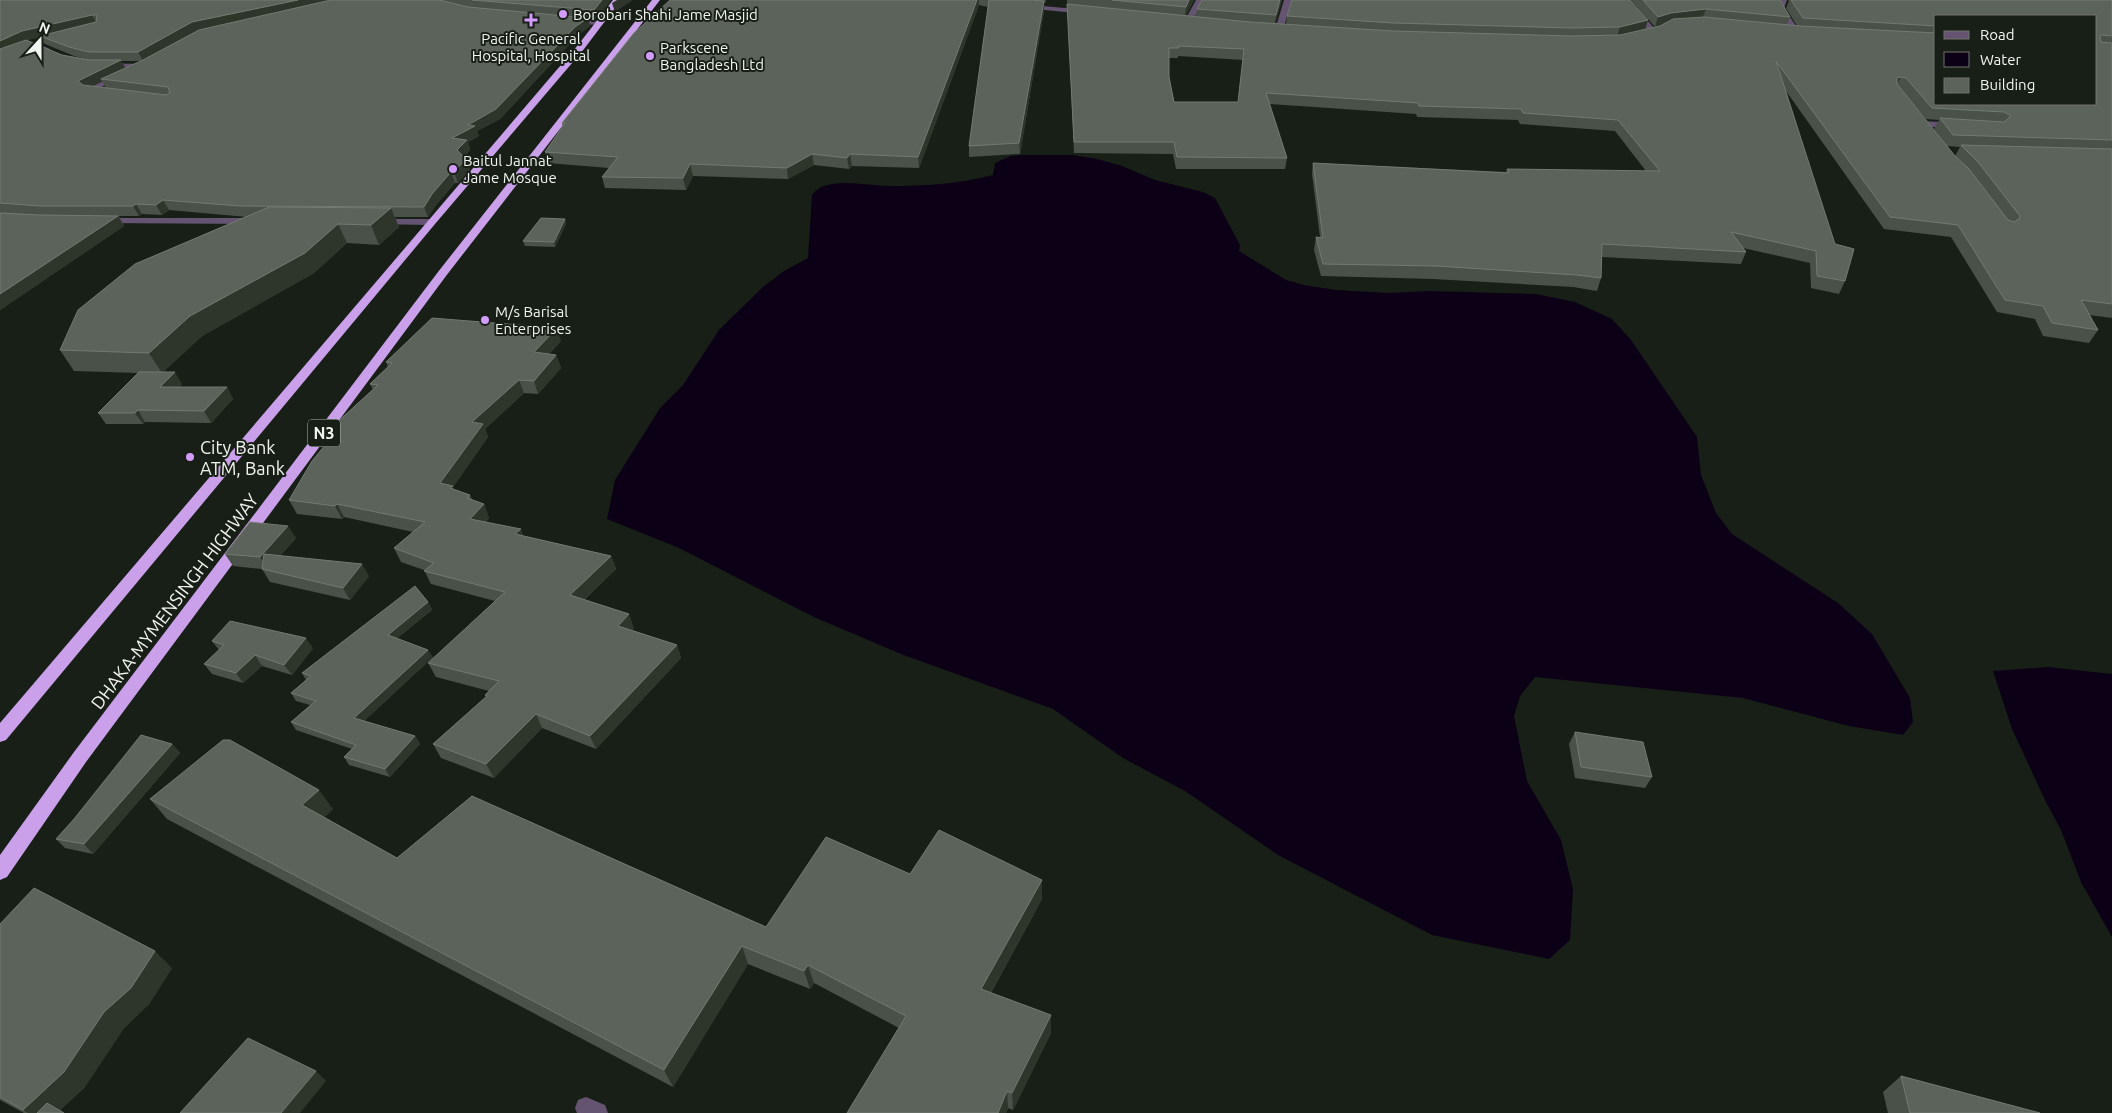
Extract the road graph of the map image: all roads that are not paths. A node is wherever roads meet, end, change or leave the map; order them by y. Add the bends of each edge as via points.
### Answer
1 (617, 0) edge
2 (656, 0) edge
3 (1200, 0) edge
4 (1288, 0) edge
5 (1625, 0) edge
6 (1784, 0) edge
7 (1014, 5) edge
8 (1098, 13) edge
9 (558, 20) edge
10 (1188, 22) edge
11 (597, 24) junction
12 (1269, 30) edge
13 (1786, 31) edge
14 (69, 34) edge
15 (1644, 34) edge
16 (52, 52) edge
17 (94, 65) edge
18 (112, 93) edge
19 (1913, 114) edge
20 (1923, 124) junction
21 (1970, 126) edge
22 (1933, 137) edge
23 (86, 221) edge
24 (264, 221) edge
25 (362, 222) edge
26 (431, 222) junction
27 (0, 734) edge
28 (0, 871) edge

1 - 11 highway
2 - 28 highway, DHAKA-MYMENSINGH HIGHWAY / N3 via 442,274 80,757
3 - 10 street
4 - 12 street via 1283,30
5 - 15 street via 1657,30
6 - 13 street via 1780,8 1800,32
7 - 8 street
9 - 11 street
11 - 26 highway via 581,47
14 - 16 street via 27,46
17 - 18 street via 148,63 88,90
19 - 20 street
20 - 21 street
20 - 22 street
23 - 24 street
25 - 26 street
26 - 27 highway

